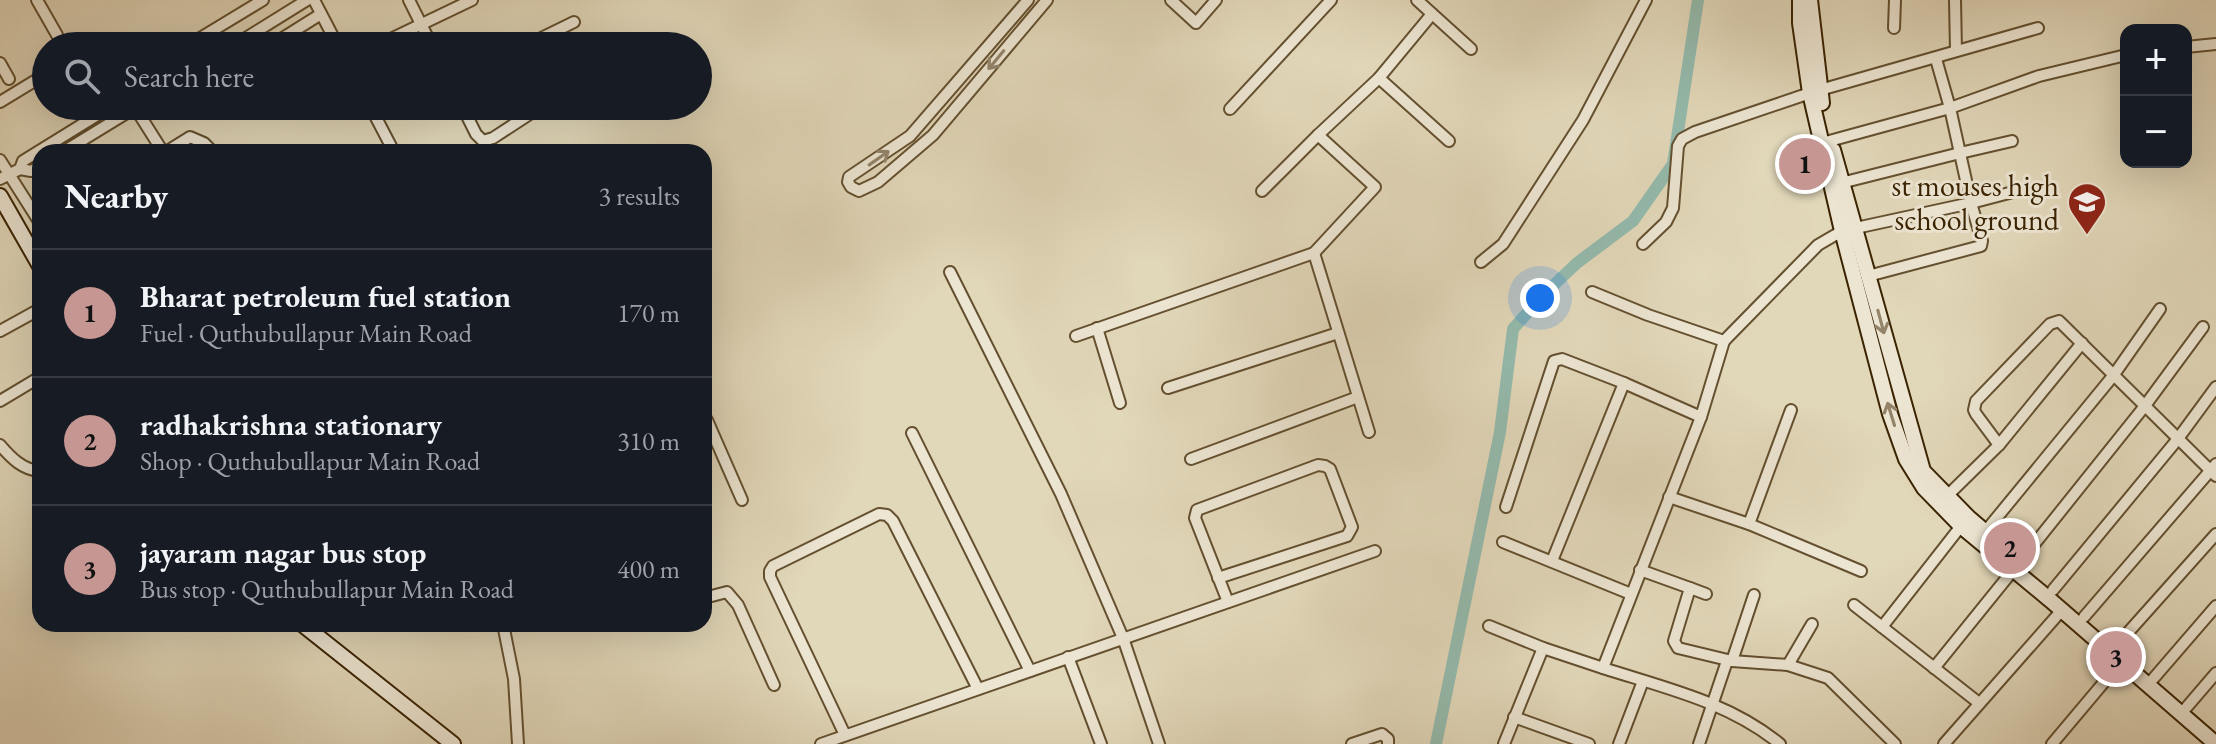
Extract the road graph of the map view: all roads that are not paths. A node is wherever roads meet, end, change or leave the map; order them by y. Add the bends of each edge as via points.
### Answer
1 (37, 0) edge
2 (263, 0) edge
3 (307, 0) edge
4 (314, 0) edge
5 (409, 0) edge
6 (472, 0) edge
7 (1028, 0) edge
8 (1047, 0) edge
9 (1171, 0) edge
10 (1216, 0) edge
11 (1331, 0) edge
12 (1417, 0) edge
13 (1646, 0) edge
14 (1800, 0) edge
15 (1810, 0) edge
16 (1895, 0) edge
17 (1955, 0) edge
18 (321, 14) junction
19 (1432, 14) junction
20 (574, 22) dead end
21 (422, 26) junction
22 (1894, 28) dead end
23 (2038, 28) dead end
24 (55, 32) edge
25 (210, 32) edge
26 (256, 32) edge
27 (292, 32) edge
28 (331, 32) edge
29 (408, 32) edge
30 (425, 32) edge
31 (554, 32) edge
32 (2216, 44) edge
33 (2192, 46) edge
34 (1471, 49) dead end
35 (1956, 51) junction
36 (2120, 56) edge
37 (1936, 59) junction
38 (0, 63) edge
39 (1379, 78) junction
40 (9, 79) dead end
41 (32, 83) edge
42 (1815, 92) junction
43 (0, 102) edge
44 (1950, 108) junction
45 (1230, 109) dead end
46 (89, 120) edge
47 (115, 120) edge
48 (143, 120) edge
49 (377, 120) edge
50 (469, 120) edge
51 (521, 120) edge
52 (1318, 135) junction
53 (1449, 141) dead end
54 (2012, 141) dead end
55 (1826, 142) junction
56 (51, 144) edge
57 (76, 144) edge
58 (160, 144) edge
59 (178, 144) edge
60 (205, 144) edge
61 (390, 144) edge
62 (1960, 153) junction
63 (32, 155) edge
64 (0, 160) edge
65 (20, 169) junction
66 (32, 170) edge
67 (4, 176) edge
68 (1841, 183) junction
69 (1262, 191) dead end
70 (2013, 192) dead end
71 (0, 196) edge
72 (1971, 203) junction
73 (32, 213) edge
74 (1848, 229) junction
75 (1643, 244) dead end
76 (32, 252) edge
77 (1314, 253) junction
78 (1481, 262) dead end
79 (950, 272) dead end
80 (1868, 276) junction
81 (1592, 292) dead end
82 (2160, 309) dead end
83 (32, 313) edge
84 (2203, 327) dead end
85 (1097, 328) junction
86 (0, 331) edge
87 (1338, 333) junction
88 (1076, 336) dead end
89 (1724, 341) junction
90 (2082, 343) junction
91 (2113, 376) junction
92 (32, 382) edge
93 (1624, 383) junction
94 (2216, 387) edge
95 (1168, 388) dead end
96 (1358, 397) junction
97 (0, 401) edge
98 (1120, 403) dead end
99 (2144, 407) junction
100 (1791, 410) dead end
101 (1701, 417) junction
102 (712, 431) edge
103 (1369, 432) dead end
104 (912, 433) dead end
105 (2177, 440) junction
106 (0, 445) edge
107 (1999, 445) junction
108 (1191, 459) dead end
109 (32, 470) edge
110 (2214, 471) edge
111 (1947, 496) junction
112 (1669, 497) junction
113 (742, 500) dead end
114 (1506, 507) dead end
115 (1749, 524) junction
116 (1961, 526) junction
117 (1985, 532) junction
118 (2216, 534) edge
119 (1503, 542) dead end
120 (1375, 551) dead end
121 (1552, 561) junction
122 (2017, 566) junction
123 (1640, 570) junction
124 (1861, 571) dead end
125 (1218, 578) junction
126 (1690, 588) junction
127 (2053, 590) junction
128 (1631, 594) junction
129 (1706, 594) dead end
130 (1754, 595) dead end
131 (712, 596) edge
132 (1228, 602) junction
133 (1854, 605) dead end
134 (2216, 606) edge
135 (2062, 610) junction
136 (2084, 617) junction
137 (1812, 624) dead end
138 (1489, 626) dead end
139 (1882, 627) junction
140 (320, 632) edge
141 (505, 632) edge
142 (1123, 638) junction
143 (2116, 646) junction
144 (1543, 648) junction
145 (1068, 657) junction
146 (1729, 661) junction
147 (2127, 664) junction
148 (1788, 665) junction
149 (1603, 668) junction
150 (1934, 668) junction
151 (1030, 671) junction
152 (2216, 673) edge
153 (2153, 679) junction
154 (1643, 681) junction
155 (774, 685) dead end
156 (978, 689) junction
157 (1712, 703) junction
158 (1979, 703) junction
159 (2186, 708) junction
160 (1514, 717) junction
161 (845, 735) junction
162 (2215, 736) edge
163 (2055, 740) edge
164 (453, 744) edge
165 (518, 744) edge
166 (821, 744) edge
167 (1101, 744) edge
168 (1159, 744) edge
169 (1352, 744) edge
170 (1388, 744) edge
171 (1504, 744) edge
172 (1589, 744) edge
173 (1619, 744) edge
174 (1699, 744) edge
175 (1780, 744) edge
176 (1895, 744) edge
177 (1944, 744) edge
178 (2068, 744) edge

1 - 24 street
2 - 25 street
3 - 26 street
4 - 18 street
5 - 21 street
6 - 21 street
8 -> 7 street via 933,135 878,182 859,191 851,187 849,177 910,136
9 - 10 street via 1196,23
11 - 45 street
12 - 19 street
13 - 78 street via 1583,120 1503,244
14 - 42 main road
15 - 42 main road
16 - 22 street
17 - 35 street
18 - 27 street
18 - 28 street
19 - 34 street
19 - 39 street
20 - 31 street
21 - 29 street
21 - 30 street
23 - 35 street
32 - 33 street
35 - 37 street
36 - 44 street via 2039,76
37 - 42 street
37 - 44 street
38 - 40 street
39 - 52 street
39 - 53 street
41 - 43 street
42 - 55 main road
42 - 75 street via 1682,139 1673,208
44 - 55 street
44 - 62 street
46 - 56 street
47 - 57 street
48 - 58 street
49 - 61 street
50 - 51 street via 483,141
52 - 69 street
52 - 77 street via 1375,187
54 - 62 street
55 - 68 main road
55 - 74 main road
59 - 60 street via 190,137
62 - 68 street
62 - 72 street
63 - 65 street
64 - 67 street
65 - 66 street
65 - 67 street
67 - 73 street
68 - 74 main road
70 - 72 street
71 - 76 main road
72 - 74 street
72 - 80 street via 1981,246
74 - 80 main road
74 - 89 street via 1818,245
116 -> 74 main road via 1924,488 1906,459 1890,414
77 - 85 street
77 - 87 street
79 - 142 street via 1061,494
80 -> 111 main road via 1923,471
81 - 89 street
82 - 91 street
83 - 86 street
84 - 99 street
85 - 88 street
85 - 98 street
87 - 95 street
87 - 96 street
89 - 101 street
90 - 91 street
90 - 107 street
90 - 107 street via 2055,321 1976,401 1976,414
91 - 99 street
91 - 117 street
92 - 97 street
93 - 101 street
93 - 114 street via 1562,359 1554,361
93 - 121 street
94 - 105 street
96 - 103 street
96 - 108 street
99 - 105 street
99 - 122 street
100 - 115 street
101 - 112 street
102 - 113 street
104 - 151 street
105 - 110 street
105 - 127 street
106 - 109 street
107 - 111 street
110 - 136 street
111 - 117 main road
112 - 115 street
112 - 123 street
115 - 124 street
116 - 122 main road
116 - 139 street
117 - 122 main road
118 - 143 street
119 - 121 street
120 - 132 street
121 - 128 street
122 - 127 main road
122 - 135 main road
122 - 150 street
123 - 126 street
123 - 128 street
125 - 125 street via 1195,518 1197,510 1318,465 1330,469 1352,527 1347,536
125 - 132 street
126 - 129 street
126 - 146 street via 1675,645
127 - 136 main road
128 - 149 street
130 - 146 street
131 - 155 street via 727,592 738,605
132 - 142 street
133 - 139 street
134 - 153 street
135 - 147 main road
135 - 158 street
136 - 143 main road
137 - 148 street
138 - 144 street
139 - 150 street
140 - 164 main road
141 - 165 street
142 - 145 street
142 - 168 street
143 - 147 main road
144 - 149 street
144 - 160 street
145 - 151 street
145 - 167 street
146 - 148 street
146 - 157 street
147 - 153 main road
147 - 162 main road
147 - 163 street
148 - 176 street via 1828,678
149 - 154 street
150 - 158 street
151 - 156 street
152 - 159 street
153 - 159 main road
154 - 157 street
154 - 173 street
156 - 161 street
156 - 161 street via 893,521 879,514 770,571
157 - 174 street
157 - 175 street
158 - 177 street
159 - 162 main road
160 - 171 street
160 - 172 street
161 - 166 street
163 - 178 street
169 - 170 street via 1382,734

